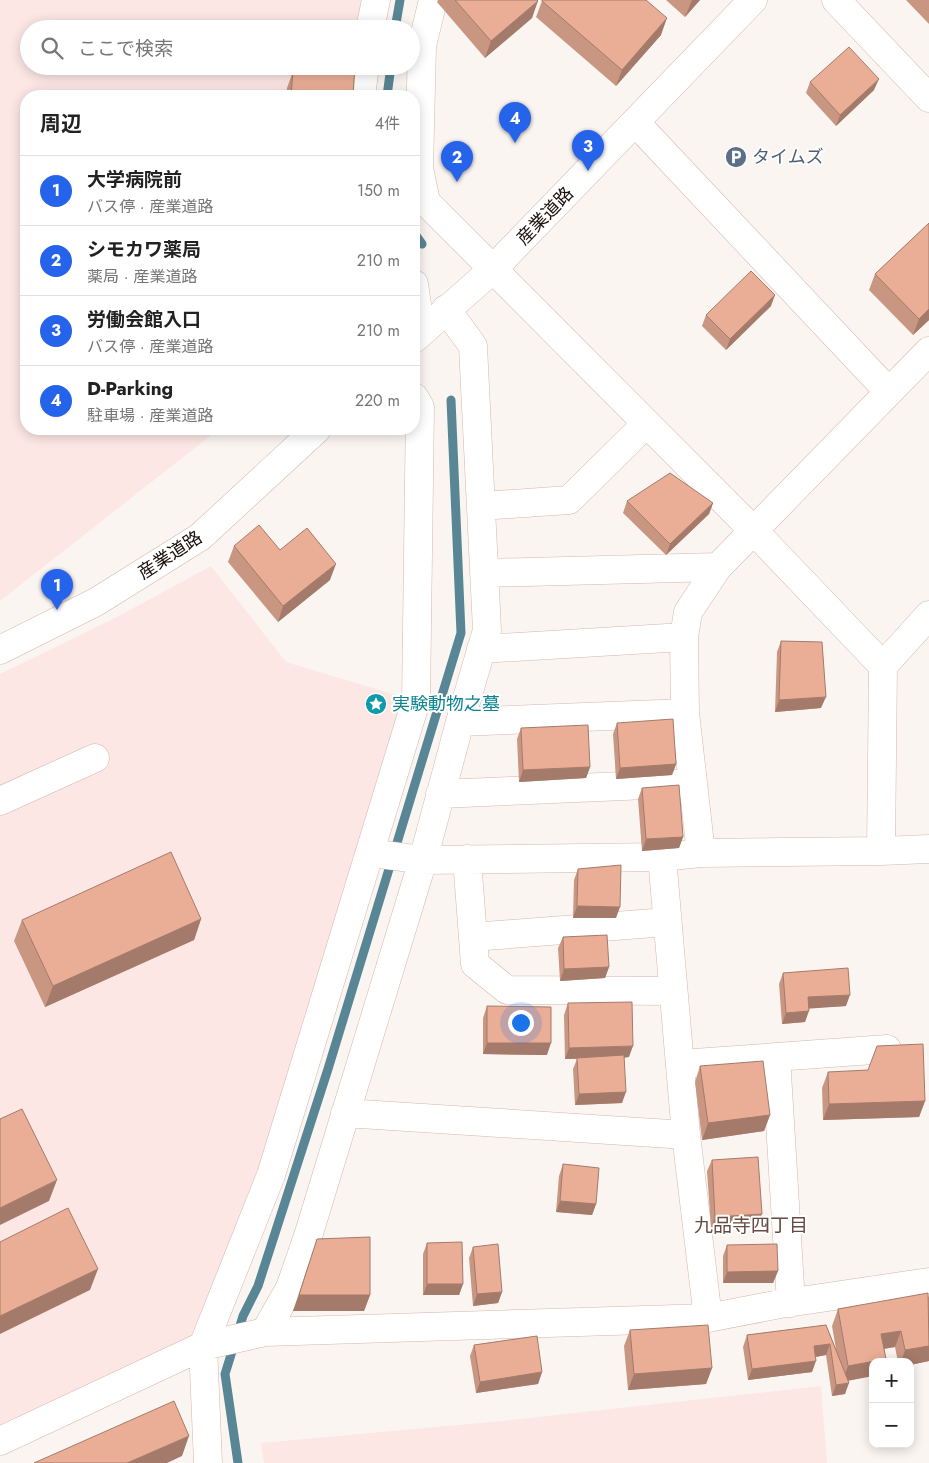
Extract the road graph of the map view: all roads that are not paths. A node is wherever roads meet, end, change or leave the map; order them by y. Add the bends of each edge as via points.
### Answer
1 (376, 0) edge
2 (432, 0) edge
3 (753, 0) edge
4 (836, 0) edge
5 (372, 20) edge
6 (364, 75) edge
7 (362, 90) edge
8 (929, 98) edge
9 (635, 122) junction
10 (420, 127) edge
11 (420, 173) edge
12 (492, 270) junction
13 (446, 309) junction
14 (420, 333) edge
15 (929, 351) edge
16 (889, 392) junction
17 (646, 424) junction
18 (310, 435) edge
19 (420, 435) edge
20 (481, 506) junction
21 (753, 530) junction
22 (718, 567) junction
23 (484, 573) junction
24 (929, 615) edge
25 (684, 637) junction
26 (481, 648) junction
27 (0, 650) edge
28 (883, 666) junction
29 (685, 713) junction
30 (460, 722) junction
31 (94, 758) dead end
32 (693, 784) junction
33 (440, 794) junction
34 (0, 801) edge
35 (929, 849) edge
36 (881, 851) junction
37 (370, 852) junction
38 (701, 853) junction
39 (662, 857) junction
40 (467, 859) junction
41 (423, 860) junction
42 (668, 922) junction
43 (473, 937) junction
44 (673, 991) junction
45 (887, 1049) edge
46 (776, 1057) junction
47 (680, 1064) junction
48 (345, 1113) junction
49 (686, 1135) junction
50 (929, 1282) edge
51 (791, 1303) junction
52 (708, 1318) junction
53 (264, 1332) junction
54 (203, 1346) junction
55 (0, 1441) edge
56 (208, 1463) edge

1 - 5 street
2 - 10 street via 422,46
3 - 9 street, 産業道路
4 - 8 street
6 - 7 street
9 - 12 street, 産業道路
9 - 16 street
11 - 12 street via 426,202
12 - 13 street, 産業道路
12 - 17 street
13 - 14 street, 産業道路
13 - 20 street via 473,346
15 - 16 street
16 - 21 street
17 - 20 street via 570,500
17 - 21 street
18 - 27 street, 産業道路 via 200,537 96,602
19 - 37 street via 416,701
20 - 23 street
21 - 22 street
21 - 28 street
22 - 23 street
22 - 25 street via 688,612
23 - 26 street via 487,630
24 - 28 street
25 - 26 street
25 - 29 street
26 - 30 street
28 - 36 street
29 - 30 street
29 - 32 street
30 - 33 street
31 - 34 street
32 - 33 street
32 - 38 street
33 - 41 street
35 - 36 street
36 - 38 street
37 - 41 street
37 - 54 street via 271,1175
38 - 39 street
39 - 40 street
39 - 42 street
40 - 41 street
40 - 43 street
41 - 48 street
42 - 43 street
42 - 44 street
43 - 44 street via 475,964 507,990
44 - 47 street
45 - 46 street
46 - 47 street
46 - 51 street
47 - 49 street
48 - 49 street
48 - 53 street via 290,1288
49 - 52 street
50 - 51 street
51 - 52 street
52 - 53 street
53 - 54 street
54 - 55 street
54 - 56 street

